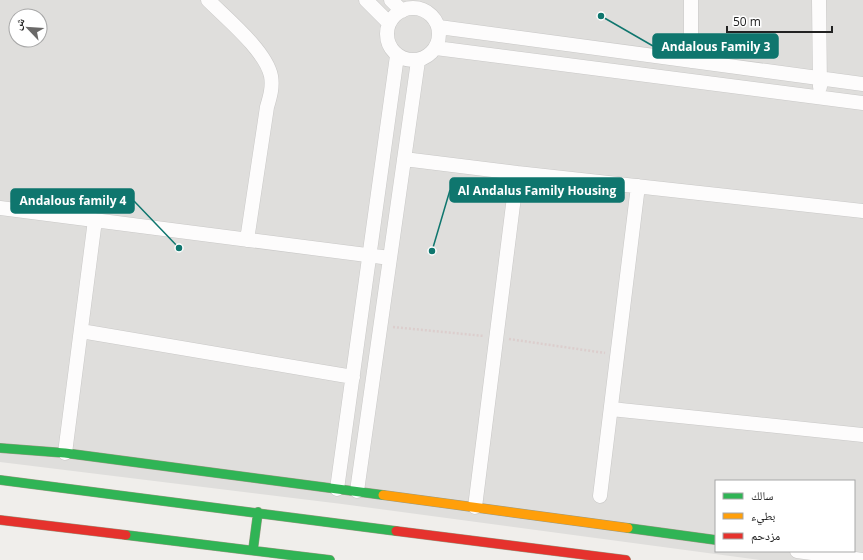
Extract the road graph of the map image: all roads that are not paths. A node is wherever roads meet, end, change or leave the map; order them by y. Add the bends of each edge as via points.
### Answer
1 (208, 0) edge
2 (366, 0) edge
3 (391, 0) edge
4 (691, 0) edge
5 (819, 0) edge
6 (402, 11) junction
7 (389, 23) junction
8 (439, 28) junction
9 (436, 48) junction
10 (397, 56) junction
11 (418, 61) junction
12 (691, 61) junction
13 (820, 78) junction
14 (863, 84) edge
15 (820, 98) junction
16 (863, 103) edge
17 (404, 159) junction
18 (517, 173) junction
19 (638, 186) junction
20 (0, 208) edge
21 (863, 211) edge
22 (95, 220) junction
23 (247, 240) junction
24 (370, 256) junction
25 (390, 258) junction
26 (81, 331) junction
27 (353, 377) junction
28 (611, 409) junction
29 (863, 435) edge
30 (0, 448) edge
31 (65, 453) junction
32 (0, 480) edge
33 (337, 489) junction
34 (357, 491) junction
35 (600, 496) dead end
36 (475, 507) junction
37 (258, 512) junction
38 (0, 520) edge
39 (715, 540) edge
40 (253, 550) junction
41 (804, 552) edge
42 (330, 560) edge
43 (626, 560) edge
44 (863, 560) edge

1 - 23 street via 257,49 266,62 271,77 271,92
2 - 7 street
3 - 6 street
4 - 12 street
5 - 13 street
6 - 7 street
6 - 8 street via 409,8 424,10 436,20
7 - 10 street via 388,44
8 - 9 street via 439,42
8 - 12 street
9 - 11 street
9 - 15 street
10 - 11 street
10 - 24 street
11 - 17 street
12 - 13 street
13 - 14 street
13 - 15 street
15 - 16 street
17 - 18 street
17 - 25 street
18 - 19 street
18 - 36 street
19 - 21 street
19 - 28 street
20 - 22 street
22 - 23 street
22 - 26 street
23 - 24 street
24 - 25 street
24 - 27 street
25 - 34 street
26 - 27 street
26 - 31 street
27 - 33 street
28 - 29 street
28 - 35 street
30 - 31 street
31 - 33 street
32 - 37 street
33 - 34 street
34 - 36 street
36 - 39 street
37 - 40 street
37 - 43 street
38 - 40 street
40 - 42 street
41 - 44 street

